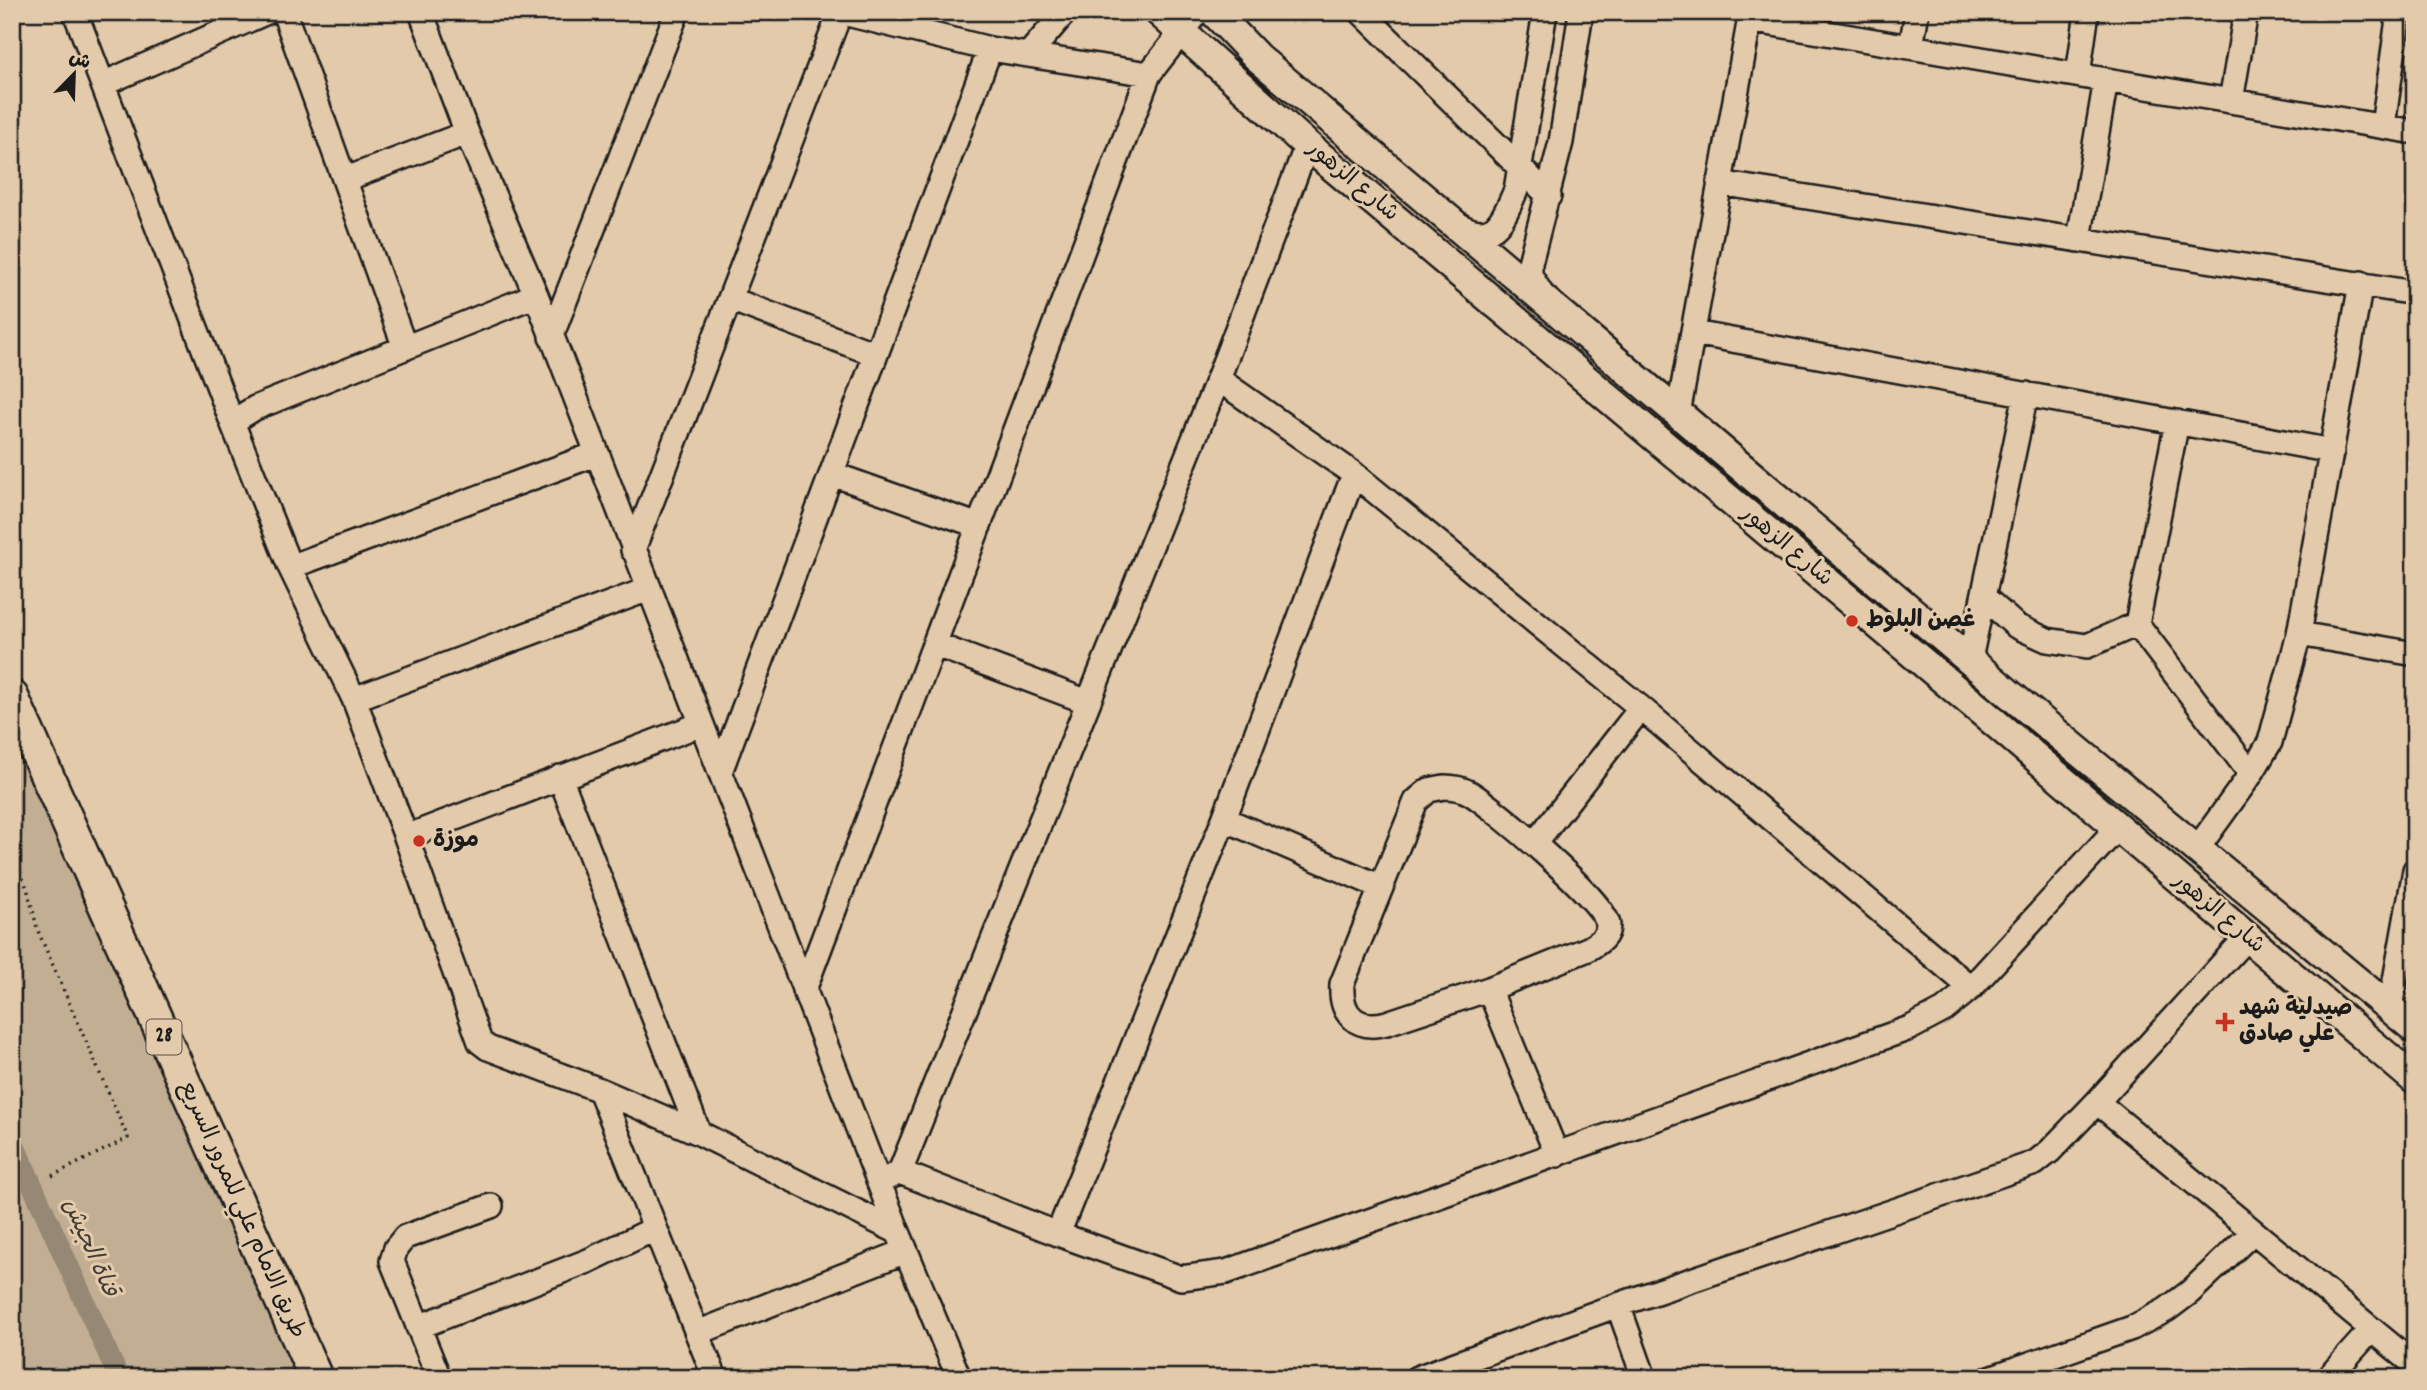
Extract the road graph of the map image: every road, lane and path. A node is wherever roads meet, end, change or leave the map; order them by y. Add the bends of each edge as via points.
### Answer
1 (75, 12) edge
2 (267, 12) edge
3 (284, 12) edge
4 (421, 12) edge
5 (677, 12) edge
6 (839, 12) edge
7 (1065, 12) edge
8 (1159, 12) edge
9 (1214, 12) edge
10 (1361, 12) edge
11 (1545, 12) edge
12 (1581, 12) edge
13 (1917, 12) edge
14 (2087, 12) edge
15 (2246, 12) edge
16 (2399, 12) edge
17 (1750, 16) edge
18 (1189, 23) edge
19 (1911, 47) junction
20 (990, 49) junction
21 (1028, 55) junction
22 (1149, 74) junction
23 (2078, 75) junction
24 (2106, 80) junction
25 (103, 84) junction
26 (2231, 101) junction
27 (2383, 126) junction
28 (2415, 132) edge
29 (467, 133) junction
30 (1307, 145) junction
31 (1519, 167) junction
32 (346, 179) junction
33 (1718, 183) junction
34 (1549, 196) junction
35 (1448, 219) junction
36 (2079, 239) junction
37 (2361, 283) junction
38 (2415, 293) edge
39 (536, 295) junction
40 (730, 299) junction
41 (1551, 305) junction
42 (1694, 332) junction
43 (551, 337) junction
44 (405, 348) junction
45 (875, 354) junction
46 (1218, 379) junction
47 (2026, 394) junction
48 (1678, 414) junction
49 (232, 422) junction
50 (2177, 422) junction
51 (2332, 451) junction
52 (596, 454) junction
53 (832, 474) junction
54 (1354, 474) junction
55 (979, 526) junction
56 (633, 550) junction
57 (290, 567) junction
58 (649, 589) junction
59 (1984, 597) junction
60 (2137, 624) junction
61 (2300, 634) junction
62 (936, 645) junction
63 (2415, 654) edge
64 (1970, 659) junction
65 (12, 697) edge
66 (354, 699) junction
67 (1088, 702) junction
68 (1641, 708) junction
69 (701, 723) junction
70 (720, 772) junction
71 (2251, 774) junction
72 (560, 777) junction
73 (1224, 819) junction
74 (2117, 828) junction
75 (406, 837) junction
76 (1535, 844) junction
77 (2197, 849) junction
78 (12, 852) edge
79 (2415, 870) edge
80 (1381, 887) junction
81 (2246, 938) junction
82 (1971, 988) junction
83 (1489, 989) junction
84 (804, 990) junction
85 (2390, 1008) junction
86 (2415, 1029) edge
87 (2415, 1080) edge
88 (600, 1090) junction
89 (2097, 1102) junction
90 (699, 1133) junction
91 (1558, 1155) junction
92 (50, 1177) dead end
93 (890, 1177) junction
94 (491, 1206) dead end
95 (654, 1228) junction
96 (2252, 1233) junction
97 (1058, 1234) junction
98 (902, 1242) junction
99 (1618, 1305) junction
100 (418, 1327) junction
101 (2371, 1330) junction
102 (697, 1333) junction
103 (2415, 1365) edge
104 (1466, 1370) edge
105 (316, 1378) edge
106 (439, 1378) edge
107 (715, 1378) edge
108 (958, 1378) edge
109 (1417, 1378) edge
110 (1644, 1378) edge
111 (1990, 1378) edge
112 (2328, 1378) edge

1 - 25 street
2 - 25 street
3 - 32 street
4 - 29 street
5 - 43 street
6 - 20 street
6 - 40 street
7 - 21 street
8 - 18 main road, شارع الزهور
9 - 35 main road, شارع الزهور via 1257,57
10 - 31 street
11 - 31 street
12 - 34 street
13 - 19 street
14 - 23 street
15 - 26 street
16 - 27 street
17 - 19 street
17 - 33 street
18 - 22 street
18 - 30 main road, شارع الزهور
19 - 23 street
20 - 21 street
20 - 45 street
21 - 22 street
22 - 55 street
23 - 24 street
24 - 26 street
24 - 36 street
25 - 49 street
26 - 27 street
27 - 28 street
29 - 32 street
29 - 39 street
30 - 46 street
30 - 74 main road, شارع الزهور
31 - 34 street
31 - 35 street via 1506,213 1489,232 1469,231
32 - 44 street
33 - 36 street
33 - 42 street
34 - 41 street via 1530,275
35 - 41 main road, شارع الزهور
36 - 37 street
37 - 38 street
37 - 51 street
39 - 43 street
39 - 44 street
40 - 45 street
40 - 56 street
41 - 48 main road, شارع الزهور
42 - 47 street
42 - 48 street
43 - 52 street
44 - 49 street via 255,408
45 - 53 street
46 - 54 street
46 - 67 street
47 - 50 street
47 - 59 street
48 - 64 main road, شارع الزهور
49 - 57 street
50 - 51 street
50 - 60 street
51 - 61 street
52 - 56 street
52 - 57 street
53 - 55 street
53 - 70 street
54 - 68 street
54 - 73 street
55 - 62 street
56 - 58 street
57 - 66 street
58 - 66 street
58 - 69 street
59 - 60 street via 2016,626 2047,640 2087,646
59 - 64 street
60 - 71 street
61 - 63 street
61 - 71 street via 2270,741
62 - 67 street
62 - 84 street
64 - 77 main road, شارع الزهور
65 - 105 highway, طريق الامام علي للمرور السريع / 28
66 - 75 street
67 - 93 street
68 - 76 street
68 - 82 street
69 - 70 street
69 - 72 street
70 - 84 street
71 - 77 street
72 - 75 street
72 - 90 street
73 - 80 street
73 - 97 street
74 - 81 main road, شارع الزهور
74 - 82 street
75 - 88 street via 480,1042
76 - 80 street via 1471,793 1458,787 1429,790 1416,801
76 - 83 street via 1601,910 1608,925 1606,933 1588,949
77 - 85 main road, شارع الزهور
78 - 92 path via 38,931 128,1138
79 - 85 street
80 - 83 street via 1342,984 1345,1007 1352,1018 1376,1026
81 - 87 main road, شارع الزهور
81 - 89 street
82 - 91 street via 1944,1010 1910,1028
83 - 91 street
84 - 93 street
85 - 86 main road, شارع الزهور
88 - 90 street
88 - 95 street
89 - 96 street
89 - 99 street via 2035,1163
90 - 98 street
91 - 97 street via 1226,1272 1181,1278
93 - 97 street
93 - 98 street
94 - 100 street via 405,1237 396,1248 392,1261
95 - 100 street via 588,1261
95 - 102 street
96 - 101 street
96 - 111 street via 2166,1310 2132,1328
98 - 102 street
98 - 108 street
99 - 104 street
99 - 110 street
100 - 106 street
101 - 103 street
101 - 112 street
102 - 107 street
104 - 109 street

